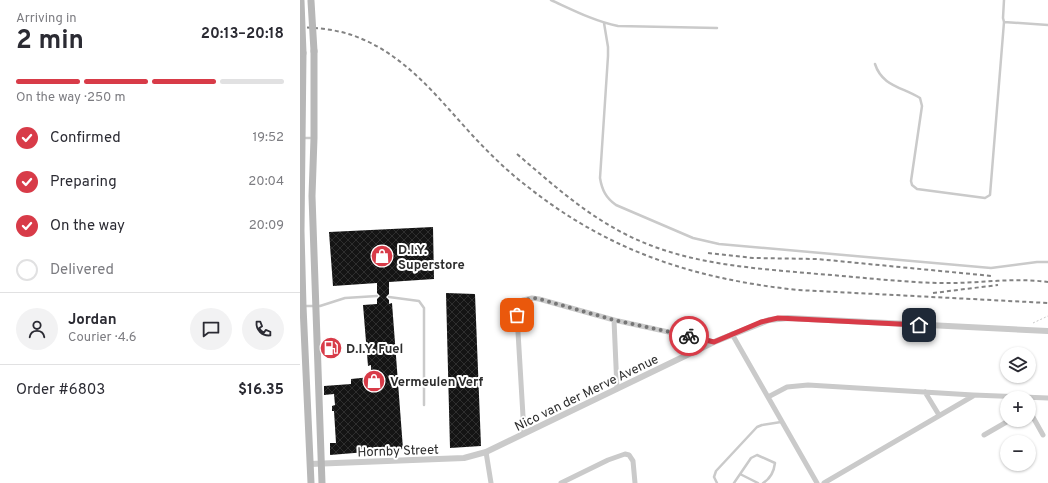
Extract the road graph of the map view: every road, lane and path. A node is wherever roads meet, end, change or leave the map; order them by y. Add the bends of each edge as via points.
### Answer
1 (311, 0) edge
2 (551, 0) edge
3 (1004, 0) edge
4 (301, 1) edge
5 (1004, 22) junction
6 (604, 23) junction
7 (1048, 25) edge
8 (717, 28) dead end
9 (875, 64) dead end
10 (301, 138) edge
11 (314, 138) junction
12 (302, 195) junction
13 (312, 196) junction
14 (1048, 262) edge
15 (377, 296) dead end
16 (389, 297) dead end
17 (301, 305) edge
18 (316, 307) junction
19 (1048, 316) edge
20 (614, 320) junction
21 (1034, 323) dead end
22 (1048, 331) edge
23 (732, 334) junction
24 (714, 342) junction
25 (618, 389) junction
26 (925, 392) junction
27 (974, 396) junction
28 (768, 397) junction
29 (1000, 397) edge
30 (1036, 398) edge
31 (1048, 398) edge
32 (424, 405) dead end
33 (939, 415) junction
34 (782, 421) junction
35 (1036, 422) edge
36 (1000, 426) edge
37 (524, 433) junction
38 (984, 435) dead end
39 (1043, 435) dead end
40 (486, 452) junction
41 (310, 464) junction
42 (321, 464) junction
43 (740, 474) junction
44 (311, 483) edge
45 (322, 483) edge
46 (491, 483) edge
47 (562, 483) edge
48 (635, 483) edge
49 (717, 483) edge
50 (734, 483) edge
51 (758, 483) edge
52 (763, 483) edge
53 (817, 483) edge
54 (824, 483) edge

1 - 11 main road, bridge
2 - 6 lane
3 - 5 lane
4 - 10 main road, bridge
5 - 7 lane
5 - 9 lane via 990,195 985,198 917,188 912,185 922,106 920,98 882,78
6 - 8 lane via 618,26
6 - 14 lane via 608,56 600,178 604,194 616,205 689,237 719,244 991,268
10 - 11 lane
10 - 12 main road
11 - 13 main road
12 - 13 lane
12 - 17 main road
13 - 18 main road
15 - 18 lane via 345,298
16 - 32 lane via 419,301 424,308
17 - 18 lane
17 - 41 main road
18 - 42 main road
19 - 21 path
20 - 24 street
20 - 25 street
20 - 37 street via 539,299 527,299 520,304 517,319
22 - 23 street, Nico van der Merve Avenue via 788,318 768,320
23 - 24 street, Nico van der Merve Avenue
23 - 28 street
24 - 25 street, Nico van der Merve Avenue
25 - 37 street, Nico van der Merve Avenue
26 - 27 street
26 - 28 street via 794,385
26 - 33 street
27 - 29 street
27 - 33 street
28 - 34 street
30 - 31 street
33 - 54 street
34 - 49 lane via 757,427 716,471 714,477
34 - 53 street
35 - 39 street
36 - 38 street
37 - 40 street, Nico van der Merve Avenue
40 - 42 street, Hornby Street via 464,458
40 - 46 street
41 - 42 street, Hornby Street
41 - 44 main road
42 - 45 main road
43 - 50 lane
43 - 51 lane
43 - 52 lane via 753,456 773,462 775,465 768,480
47 - 48 street via 625,454 633,461

